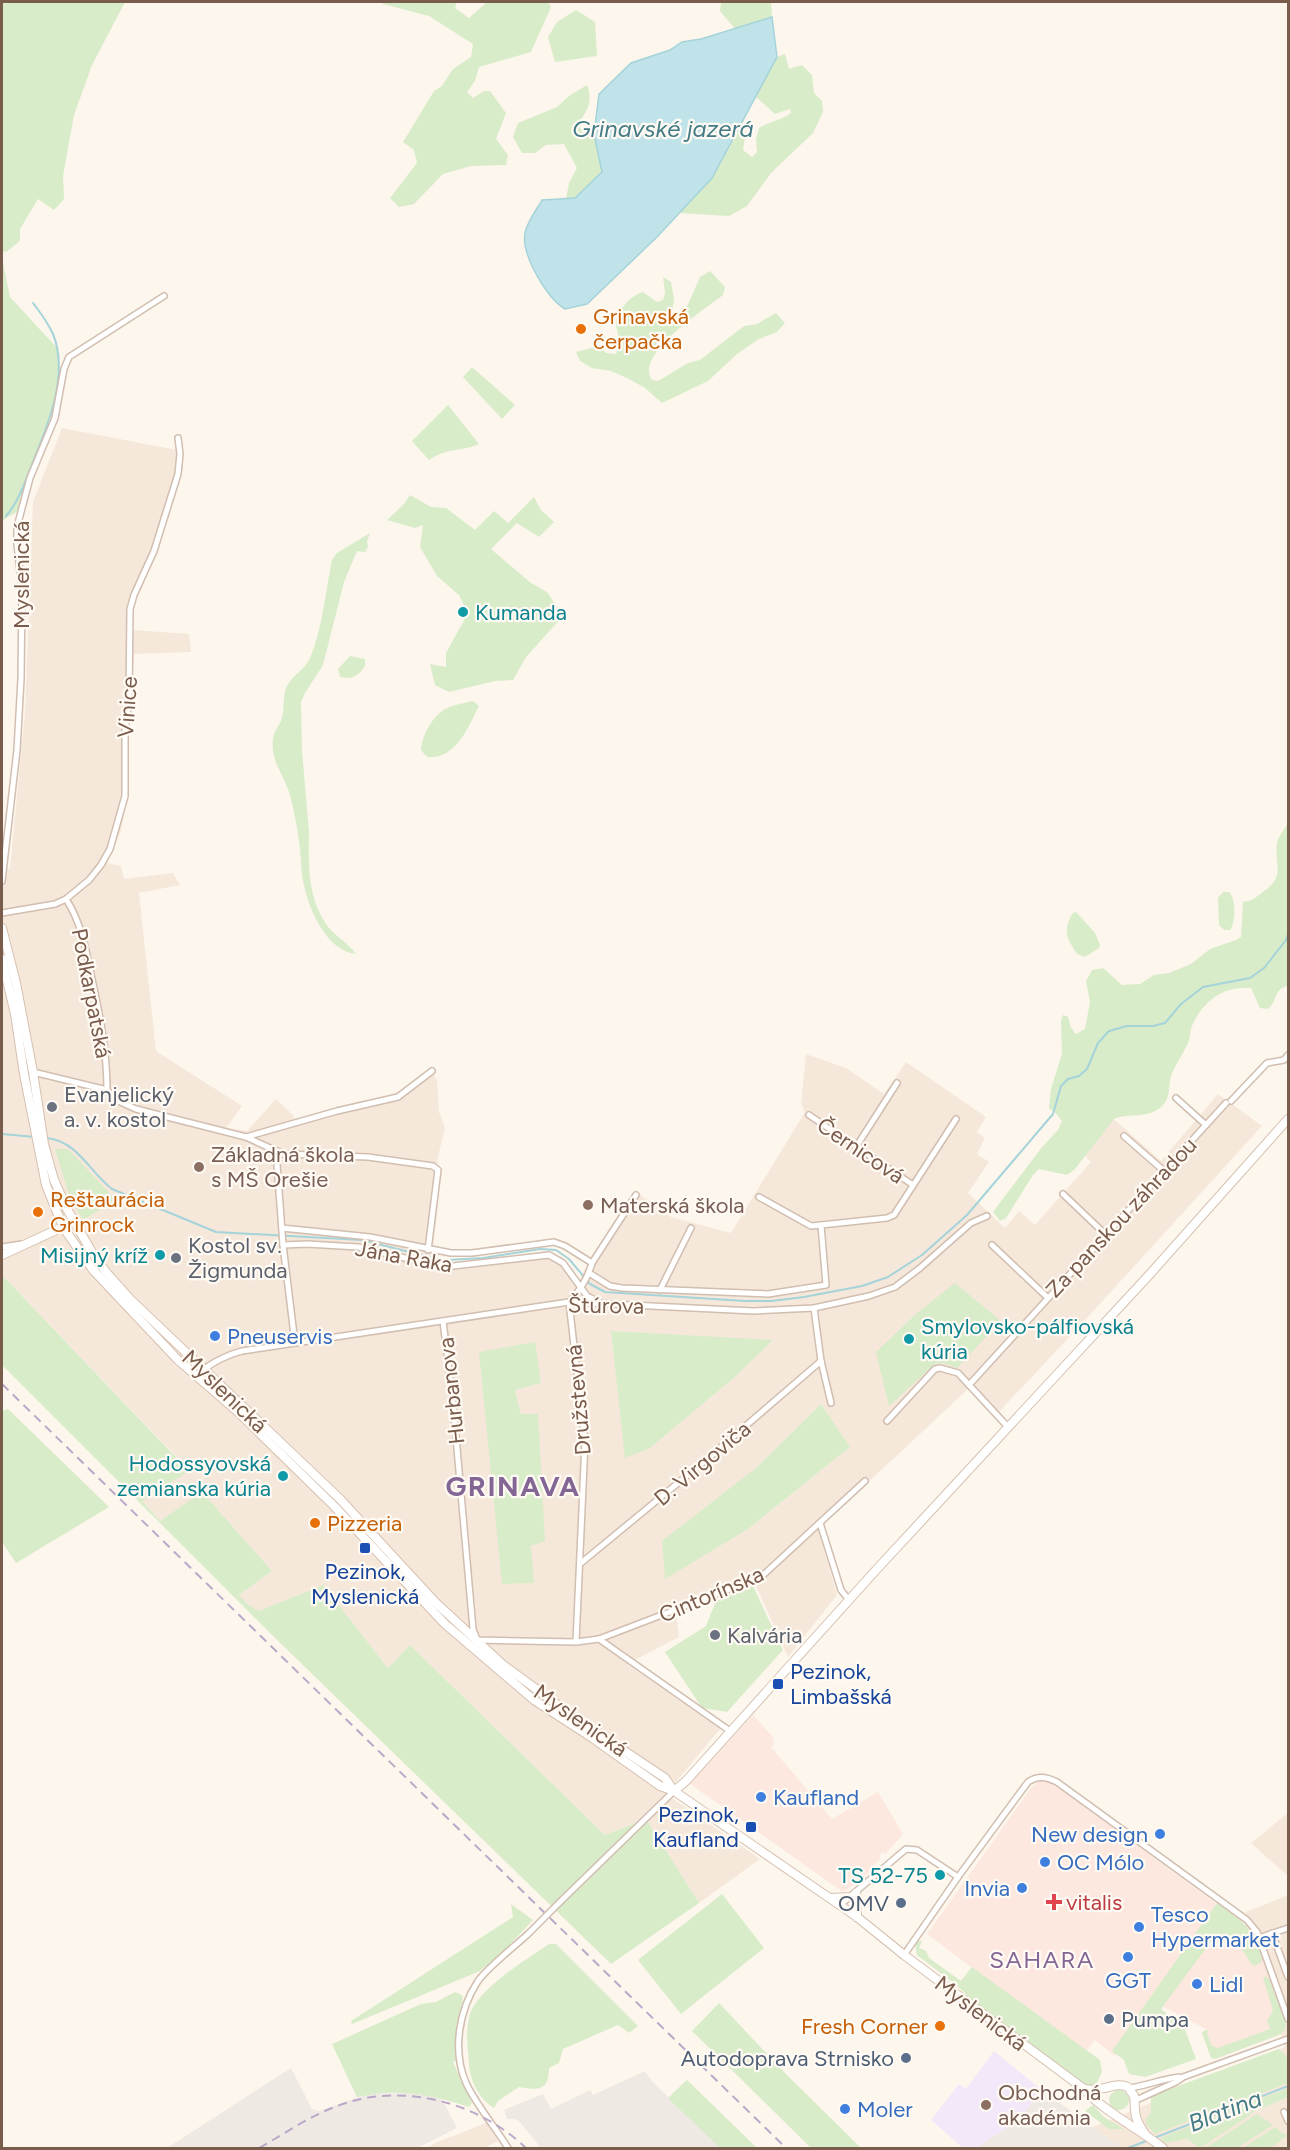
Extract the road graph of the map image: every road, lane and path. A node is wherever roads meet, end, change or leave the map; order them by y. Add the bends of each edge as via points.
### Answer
1 (164, 296) dead end
2 (178, 438) dead end
3 (2, 881) edge
4 (66, 900) junction
5 (2, 914) edge
6 (2, 928) edge
7 (2, 959) edge
8 (1288, 1055) edge
9 (432, 1071) dead end
10 (33, 1072) junction
11 (897, 1083) dead end
12 (107, 1090) junction
13 (1176, 1098) dead end
14 (809, 1115) dead end
15 (956, 1119) dead end
16 (1288, 1119) edge
17 (1206, 1125) junction
18 (38, 1132) junction
19 (1124, 1136) dead end
20 (246, 1137) junction
21 (40, 1143) junction
22 (856, 1147) junction
23 (276, 1151) junction
24 (1164, 1171) junction
25 (913, 1185) junction
26 (1064, 1194) dead end
27 (636, 1195) dead end
28 (759, 1197) dead end
29 (987, 1216) dead end
30 (73, 1222) junction
31 (820, 1225) junction
32 (63, 1227) junction
33 (691, 1228) dead end
34 (282, 1230) junction
35 (1106, 1234) junction
36 (30, 1243) junction
37 (283, 1243) junction
38 (992, 1245) dead end
39 (2, 1247) edge
40 (428, 1250) junction
41 (2, 1255) edge
42 (592, 1263) junction
43 (589, 1273) junction
44 (580, 1287) junction
45 (660, 1290) junction
46 (1047, 1297) junction
47 (569, 1302) junction
48 (603, 1304) junction
49 (814, 1308) junction
50 (443, 1321) junction
51 (295, 1343) junction
52 (821, 1361) junction
53 (204, 1369) junction
54 (196, 1377) junction
55 (969, 1385) junction
56 (831, 1403) dead end
57 (887, 1421) dead end
58 (1008, 1427) junction
59 (865, 1481) dead end
60 (820, 1522) junction
61 (581, 1563) junction
62 (849, 1600) junction
63 (599, 1639) junction
64 (477, 1640) junction
65 (576, 1642) junction
66 (730, 1731) junction
67 (674, 1791) junction
68 (958, 1877) junction
69 (853, 1895) junction
70 (830, 1898) junction
71 (840, 1905) junction
72 (857, 1917) junction
73 (1288, 1928) edge
74 (1272, 1934) junction
75 (1259, 1938) junction
76 (904, 1955) junction
77 (1288, 1977) edge
78 (1288, 1993) edge
79 (1280, 1996) junction
80 (1288, 2019) edge
81 (1288, 2039) edge
82 (1183, 2077) junction
83 (1108, 2088) junction
84 (1129, 2088) junction
85 (1084, 2089) junction
86 (1134, 2104) junction
87 (1104, 2107) junction
88 (1284, 2112) dead end
89 (1114, 2115) junction
90 (1288, 2121) edge
91 (1146, 2135) junction
92 (1162, 2147) edge
93 (508, 2148) edge

1 - 3 street, Myslenická via 69,357 55,418 26,489 17,527 22,590 17,750
2 - 4 street, Vinice via 178,474 154,552 130,609 123,806 114,839 101,865
4 - 5 street, Vinice
4 - 12 street, Podkarpatská via 79,922 85,946 105,1048
6 - 10 main road, Myslenická
7 - 18 main road, Myslenická
8 - 17 street, Za panskou záhradou via 1284,1060 1267,1063
9 - 20 street via 398,1097
10 - 12 street
10 - 18 main road, Myslenická
11 - 22 street
12 - 20 street via 116,1100 136,1109
13 - 17 street
14 - 22 street, Černicová
15 - 25 street
16 - 58 main road
17 - 24 street, Za panskou záhradou
18 - 21 main road, Myslenická
19 - 24 street
20 - 23 street
21 - 30 main road, Myslenická
21 - 32 main road, Myslenická via 46,1185
22 - 25 street, Černicová
23 - 34 street
23 - 40 street via 291,1155 368,1157 436,1167
24 - 35 street, Za panskou záhradou
25 - 31 street via 894,1215
26 - 35 street
27 - 42 street
28 - 31 street via 811,1226
29 - 49 street, Štúrova via 970,1223 895,1287
30 - 32 main road
30 - 53 main road, Myslenická via 117,1286
31 - 45 street via 826,1285 768,1294
32 - 36 main road
32 - 54 main road, Myslenická via 93,1270
33 - 45 street
34 - 37 street
34 - 40 street via 370,1237
35 - 46 street, Za panskou záhradou
36 - 39 street
36 - 41 main road
37 - 44 street, Jána Raka via 358,1247 453,1266 549,1255 563,1263
37 - 51 street
38 - 46 street
40 - 42 street via 472,1253 554,1242
42 - 43 street
43 - 44 street
43 - 45 street via 610,1286
44 - 47 street
44 - 48 street via 587,1296
46 - 55 street, Za panskou záhradou
47 - 48 street, Štúrova
47 - 50 street, Štúrova
47 - 61 street, Družstevná via 585,1442
48 - 49 street, Štúrova via 754,1311
49 - 52 street
50 - 51 street, Štúrova
50 - 64 street, Hurbanova
51 - 53 street, Štúrova via 231,1354
52 - 56 street
52 - 61 street, D. Virgoviča
53 - 54 street, Štúrova
53 - 64 main road, Myslenická
54 - 67 main road, Myslenická via 300,1472 455,1634 534,1700 660,1786
55 - 57 street via 958,1373 935,1369
55 - 58 street
58 - 62 main road
59 - 60 street, Cintorínska
60 - 62 street via 841,1590
60 - 63 street, Cintorínska via 761,1577
61 - 65 street, Družstevná
62 - 66 main road
63 - 65 street, Cintorínska
63 - 66 street
64 - 65 street, Cintorínska
64 - 67 main road, Myslenická via 519,1678 665,1778
66 - 67 main road
67 - 70 main road, Myslenická
67 - 93 street, bridge via 479,1980 469,1998 460,2026 460,2057 466,2083
68 - 69 street via 917,1850 906,1849
68 - 75 street via 1028,1782 1047,1777 1247,1920
68 - 76 street
69 - 70 main road
69 - 71 street
69 - 72 main road
70 - 71 main road, Myslenická
71 - 72 main road, Myslenická
72 - 76 main road, Myslenická
73 - 74 street
74 - 75 street
74 - 77 street
75 - 79 street
76 - 85 main road, Myslenická
78 - 79 street
79 - 80 street
81 - 82 street
82 - 84 street
82 - 86 street
83 - 84 main road via 1120,2084
83 - 85 main road
83 - 87 main road
84 - 86 main road
85 - 87 main road, Myslenická
86 - 89 main road via 1123,2115
86 - 91 main road via 1137,2122
87 - 89 main road
88 - 90 street
89 - 91 main road
91 - 92 main road

